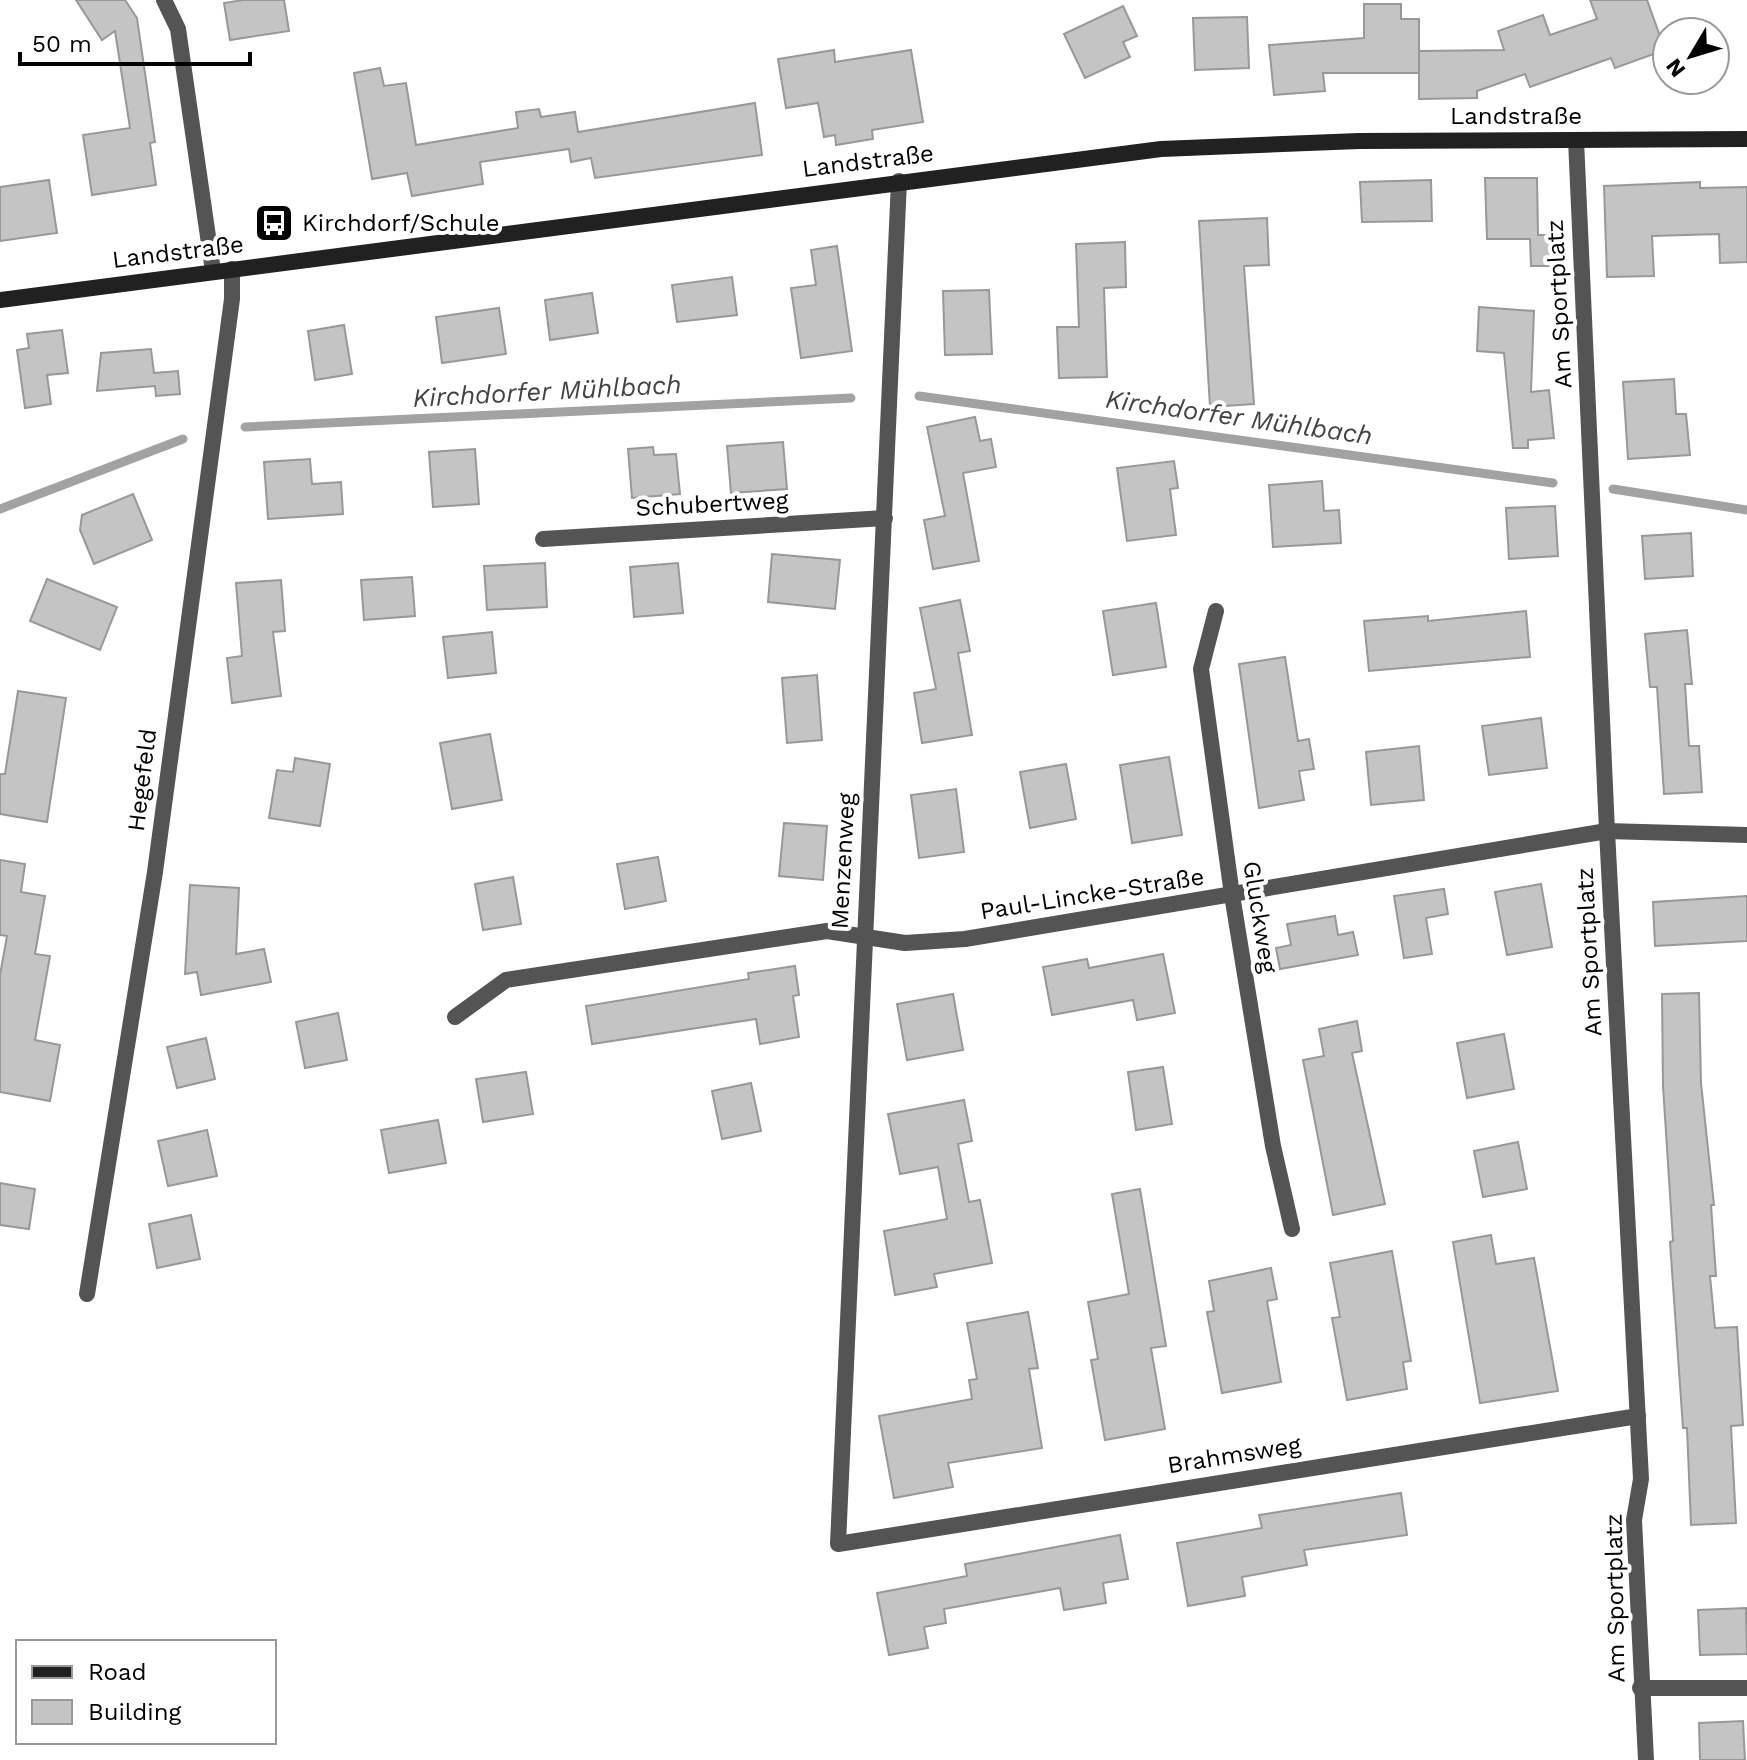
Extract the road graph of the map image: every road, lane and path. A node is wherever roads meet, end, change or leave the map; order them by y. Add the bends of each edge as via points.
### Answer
1 (169, 1) edge
2 (1747, 139) edge
3 (1576, 140) junction
4 (899, 181) junction
5 (232, 269) junction
6 (213, 271) junction
7 (0, 300) edge
8 (885, 518) junction
9 (543, 539) dead end
10 (1216, 611) dead end
11 (1607, 831) junction
12 (1747, 835) edge
13 (1232, 895) junction
14 (863, 937) junction
15 (455, 1017) dead end
16 (1292, 1229) dead end
17 (87, 1294) dead end
18 (1638, 1416) junction
19 (838, 1544) joint
20 (1640, 1688) junction
21 (1747, 1688) edge
22 (1646, 1760) edge

1 - 6 street via 178,29
2 - 3 street, Landstraße
3 - 4 street, Landstraße via 1161,149
3 - 11 street, Am Sportplatz
4 - 5 street, Landstraße
4 - 8 street, Menzenweg
5 - 6 street, Landstraße
5 - 17 street, Hegefeld via 155,872
6 - 7 street, Landstraße
8 - 9 street, Schubertweg
8 - 14 street, Menzenweg
10 - 13 street, Gluckweg via 1201,669
11 - 12 street, Paul-Lincke-Straße
11 - 13 street, Paul-Lincke-Straße
11 - 18 street, Am Sportplatz
13 - 14 street, Paul-Lincke-Straße via 965,939 905,943
13 - 16 street, Gluckweg via 1273,1146
14 - 15 street, Paul-Lincke-Straße via 827,931 506,980
14 - 19 street, Menzenweg
18 - 19 street, Brahmsweg
18 - 20 street, Am Sportplatz via 1641,1479 1634,1520
20 - 21 street
20 - 22 street, Am Sportplatz

